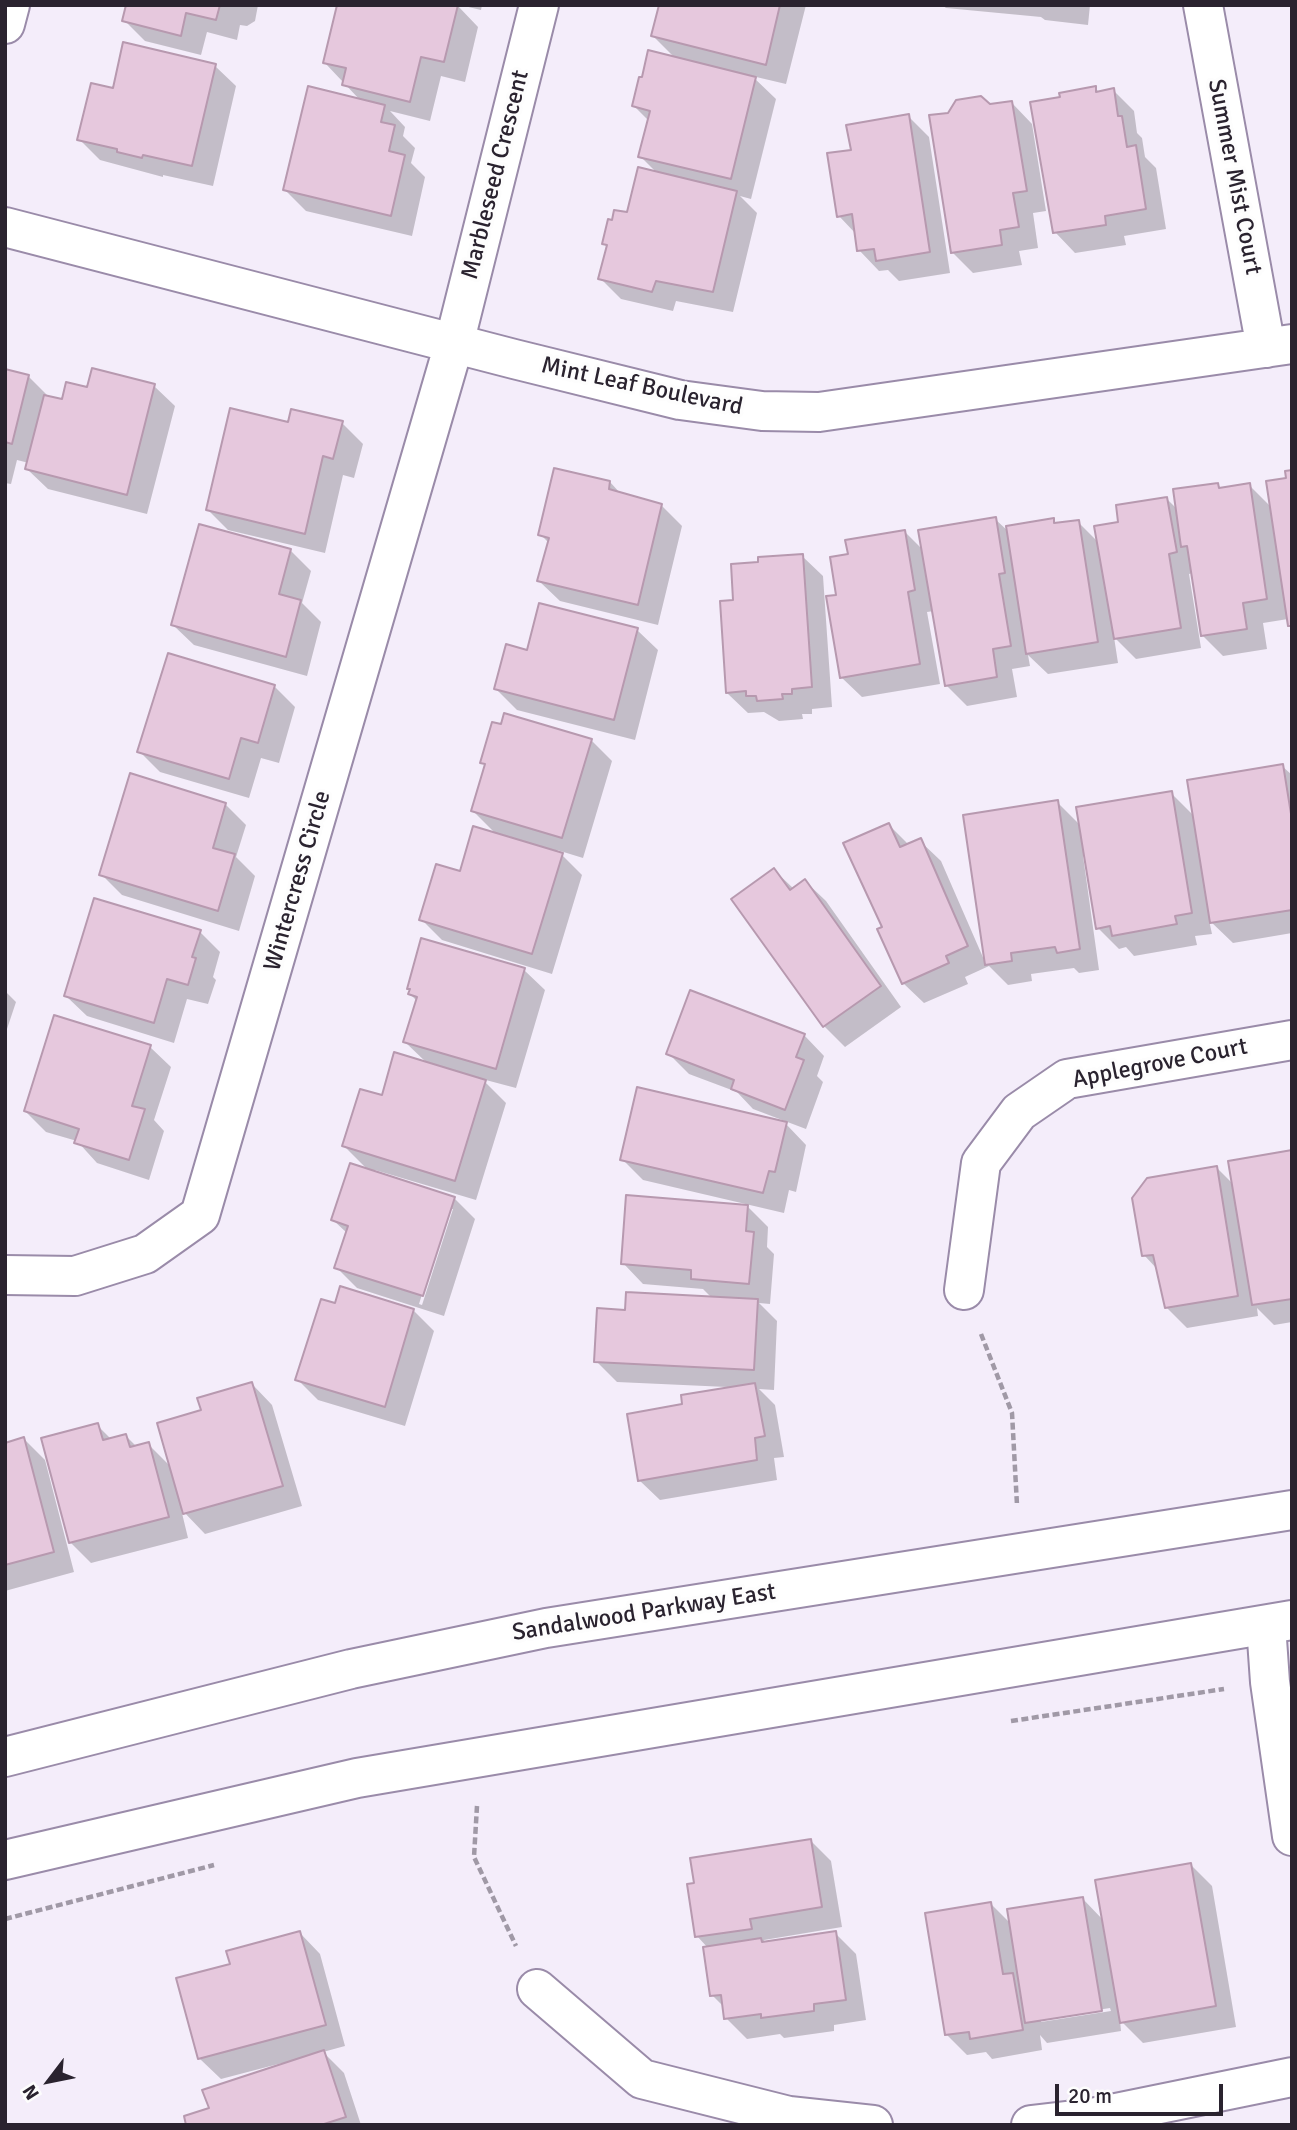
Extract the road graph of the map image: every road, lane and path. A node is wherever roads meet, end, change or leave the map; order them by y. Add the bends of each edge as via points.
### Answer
1 (10, 5) edge
2 (539, 5) edge
3 (1203, 5) edge
4 (5, 24) edge
5 (5, 228) edge
6 (454, 344) junction
7 (1279, 346) edge
8 (1292, 1040) edge
9 (5, 1275) edge
10 (964, 1290) joint
11 (1292, 1510) edge
12 (1018, 1517) dead end
13 (1279, 1623) edge
14 (1270, 1682) junction
15 (1010, 1721) dead end
16 (5, 1758) edge
17 (477, 1802) dead end
18 (1292, 1836) edge
19 (5, 1860) edge
20 (215, 1865) dead end
21 (5, 1919) edge
22 (537, 1989) joint
23 (1292, 2077) edge
24 (873, 2125) edge
25 (1031, 2125) edge

1 - 4 street
2 - 6 street, Marbleseed Crescent
3 - 7 street, Summer Mist Court
5 - 6 street, Mint Leaf Boulevard
6 - 7 street, Mint Leaf Boulevard via 680,400 785,412 819,412
6 - 9 street, Wintercress Circle via 200,1215 145,1254 75,1276
8 - 10 street, Applegrove Court via 1067,1079 1019,1112 981,1163
10 - 12 path via 1012,1413
11 - 16 street, Sandalwood Parkway East via 546,1628 351,1669
13 - 14 street
13 - 19 street via 357,1778
14 - 15 path
14 - 18 street
17 - 22 path via 474,1857
20 - 21 path
22 - 24 street via 642,2078 789,2116
23 - 25 street via 1091,2118

